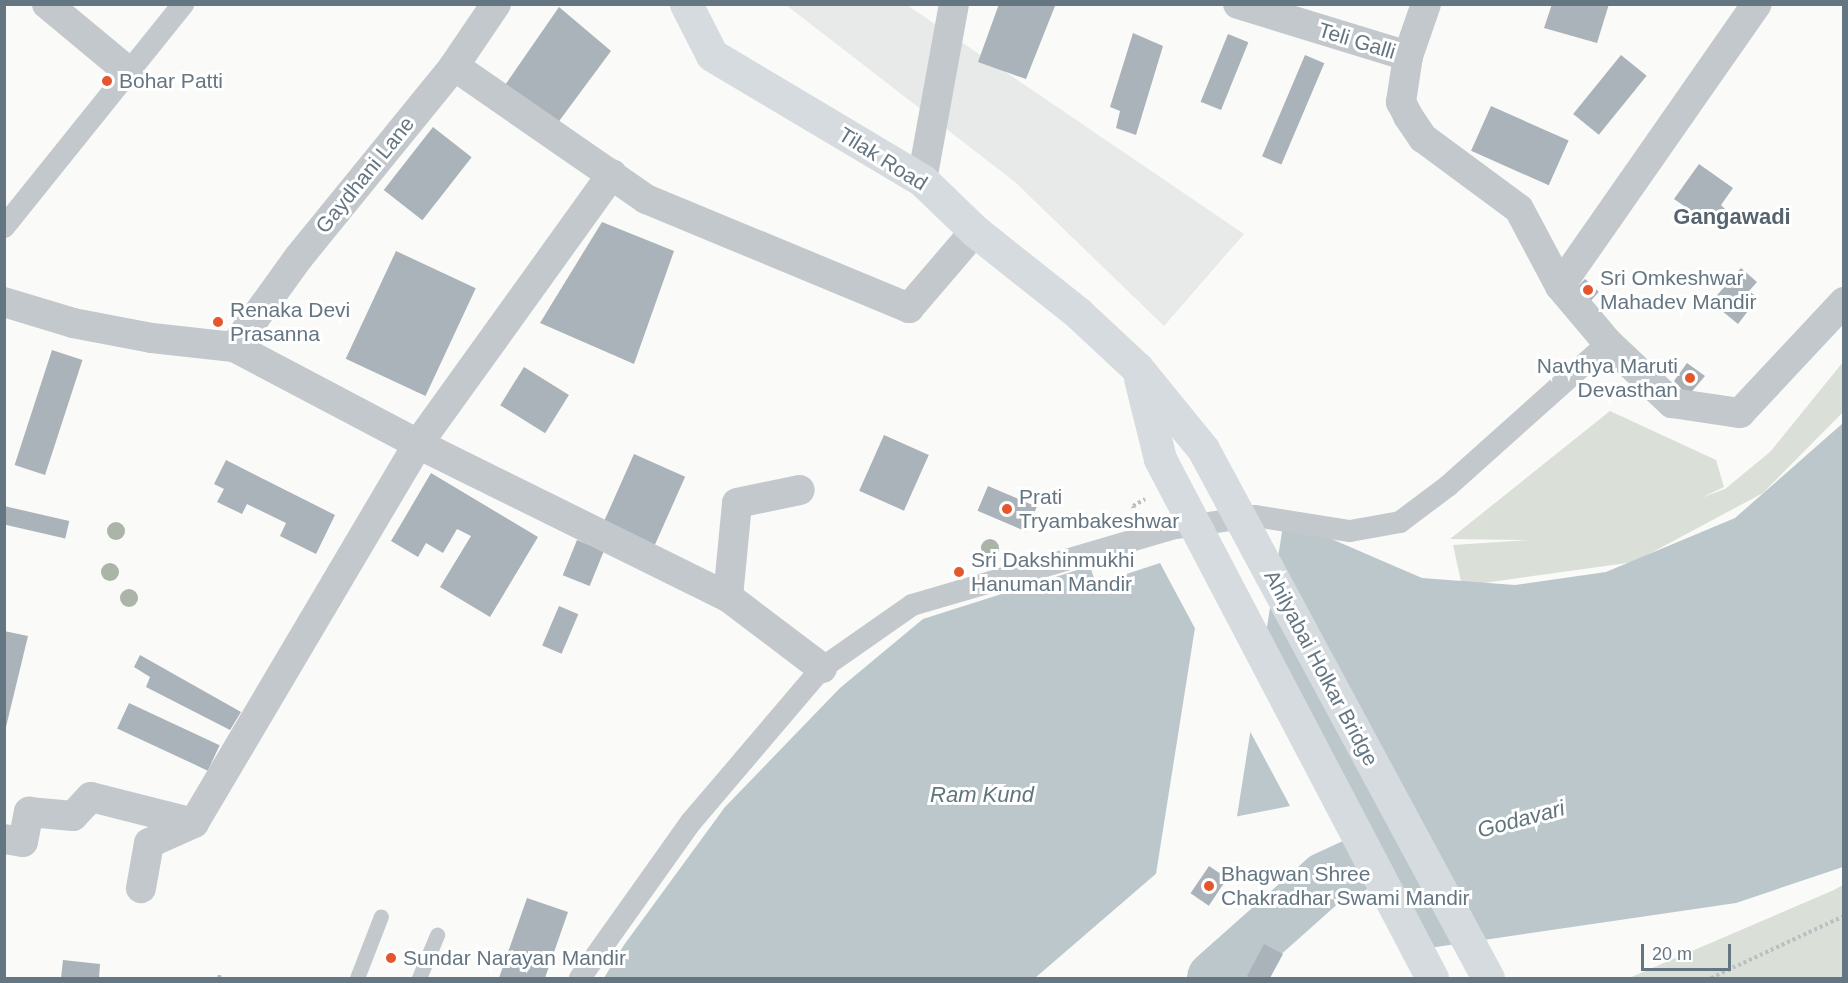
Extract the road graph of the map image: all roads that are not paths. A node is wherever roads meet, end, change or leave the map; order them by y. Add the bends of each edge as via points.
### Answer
1 (46, 4) edge
2 (183, 4) edge
3 (496, 4) edge
4 (686, 4) edge
5 (954, 4) edge
6 (1238, 4) edge
7 (1426, 4) edge
8 (1756, 4) edge
9 (1408, 56) junction
10 (454, 66) junction
11 (129, 72) junction
12 (612, 174) junction
13 (922, 180) junction
14 (4, 227) edge
15 (975, 231) junction
16 (1560, 286) junction
17 (4, 302) edge
18 (1844, 302) edge
19 (1608, 343) junction
20 (234, 347) junction
21 (1137, 368) junction
22 (418, 444) junction
23 (800, 490) dead end
24 (728, 597) junction
25 (822, 668) junction
26 (194, 823) junction
27 (4, 839) edge
28 (141, 888) dead end
29 (381, 916) dead end
30 (437, 935) dead end
31 (357, 978) edge
32 (419, 978) edge
33 (580, 978) edge
34 (1432, 978) edge
35 (1488, 978) edge

1 - 11 street
2 - 11 street
3 - 10 street, Gaydhani Lane
4 - 13 main road, Tilak Road via 712,55
5 - 13 street
6 - 9 street, Teli Galli
7 - 9 street
8 - 16 street
9 - 16 street via 1401,102 1408,116 1423,138 1519,209
10 - 12 street
10 - 20 street, Gaydhani Lane via 298,257
11 - 14 street
12 - 15 street via 646,199 909,308
12 - 22 street
13 - 15 main road, Tilak Road
15 - 21 main road, Tilak Road via 1078,313
16 - 19 street
17 - 20 street via 73,323 152,338
18 - 19 street via 1740,413 1672,403
19 - 25 street via 1448,486 1400,522 1350,531 1255,516 1176,528 912,605
20 - 22 street
21 - 34 main road via 1160,459
21 - 35 main road, Ahilyabai Holkar Bridge via 1203,449
22 - 24 street
22 - 26 street
23 - 24 street via 737,503
24 - 25 street
25 - 33 street via 690,822
26 - 27 street via 91,797 73,816 29,812 23,842
26 - 28 street via 150,843
29 - 31 lane
30 - 32 lane

